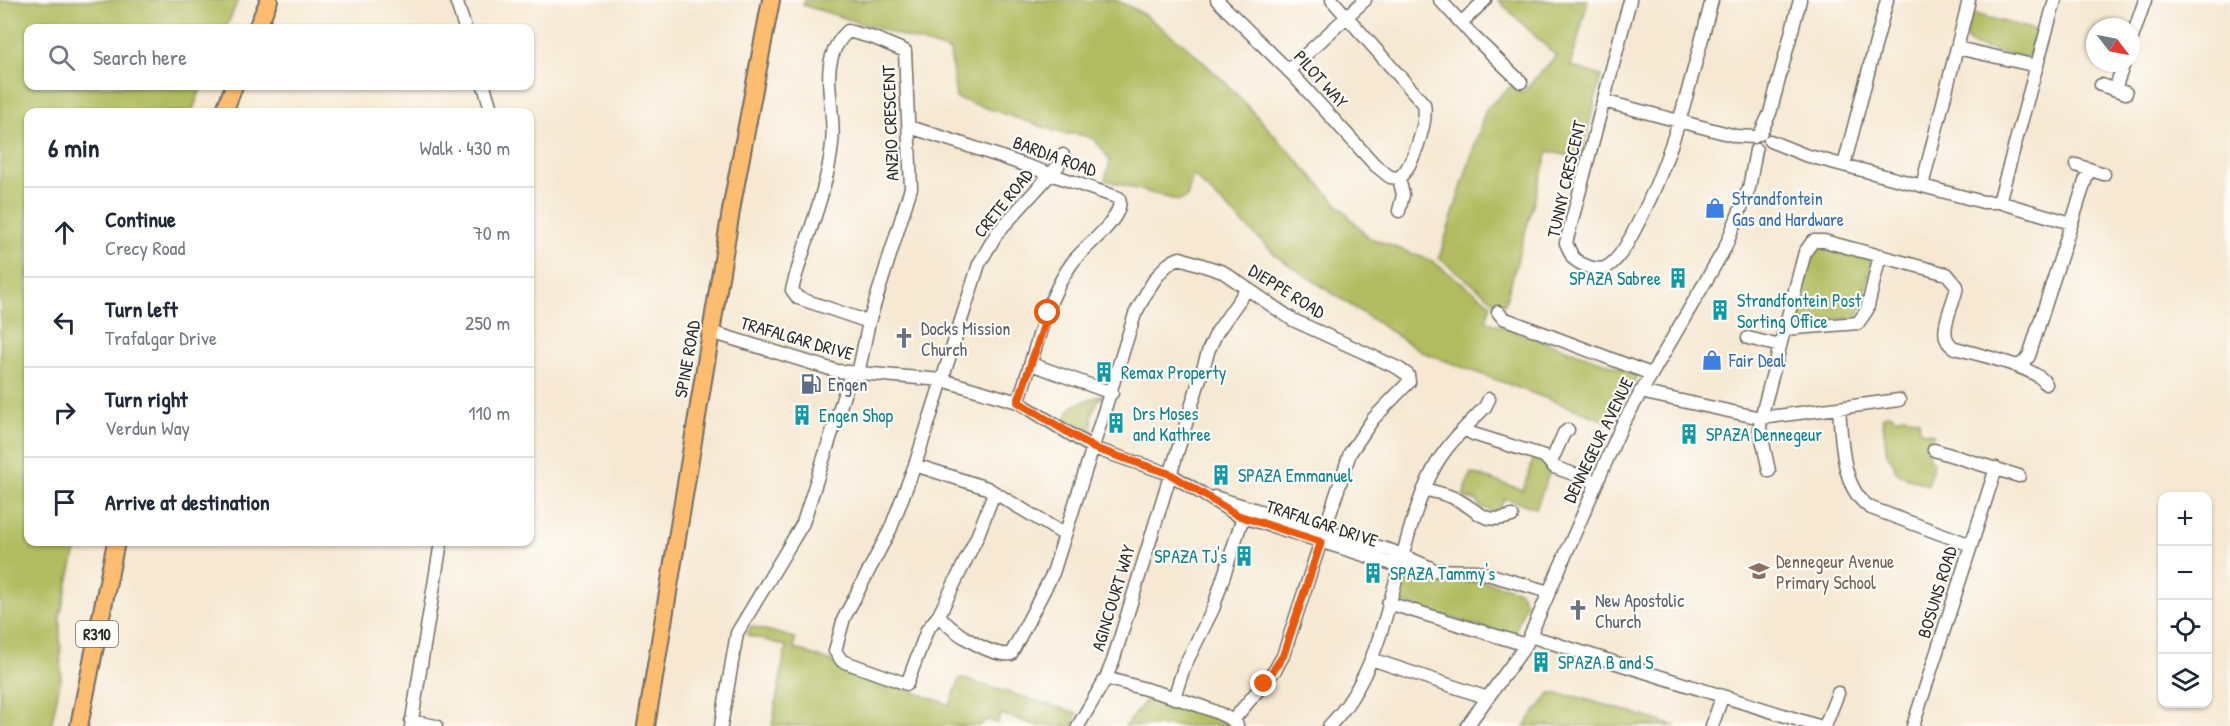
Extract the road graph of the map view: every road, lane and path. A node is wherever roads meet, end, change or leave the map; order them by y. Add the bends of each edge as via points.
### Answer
1 (269, 0) edge
2 (456, 0) edge
3 (771, 0) edge
4 (1217, 0) edge
5 (1332, 0) edge
6 (1365, 0) edge
7 (1440, 0) edge
8 (1485, 0) edge
9 (1630, 0) edge
10 (1712, 0) edge
11 (1800, 0) edge
12 (1887, 0) edge
13 (1969, 0) edge
14 (2055, 0) edge
15 (2145, 0) edge
16 (1347, 16) junction
17 (2139, 18) edge
18 (1461, 23) junction
19 (259, 24) edge
20 (464, 24) edge
21 (1957, 48) junction
22 (2037, 66) junction
23 (1288, 70) junction
24 (2123, 72) edge
25 (1521, 82) dead end
26 (2101, 85) dead end
27 (232, 90) edge
28 (485, 90) edge
29 (1603, 101) junction
30 (226, 108) edge
31 (491, 108) edge
32 (1679, 121) junction
33 (909, 127) junction
34 (1762, 143) junction
35 (1063, 155) dead end
36 (1844, 165) junction
37 (2076, 165) dead end
38 (2089, 170) junction
39 (1049, 174) junction
40 (2104, 174) dead end
41 (1399, 178) junction
42 (1922, 186) junction
43 (1999, 202) junction
44 (1399, 211) dead end
45 (2071, 223) junction
46 (1880, 255) junction
47 (1247, 289) junction
48 (1498, 312) dead end
49 (869, 322) junction
50 (1784, 329) junction
51 (711, 332) junction
52 (1748, 338) dead end
53 (1780, 346) junction
54 (1031, 364) junction
55 (2016, 366) junction
56 (854, 374) junction
57 (1651, 374) junction
58 (942, 380) junction
59 (2046, 384) dead end
60 (1640, 392) junction
61 (1112, 393) junction
62 (1489, 399) dead end
63 (1899, 400) dead end
64 (1018, 402) junction
65 (1839, 409) junction
66 (1761, 418) junction
67 (1465, 429) junction
68 (1568, 430) dead end
69 (1094, 448) junction
70 (1934, 450) dead end
71 (1551, 462) junction
72 (915, 465) junction
73 (1996, 468) junction
74 (1769, 471) dead end
75 (1170, 474) junction
76 (2019, 476) dead end
77 (1596, 482) junction
78 (1424, 489) junction
79 (994, 493) junction
80 (1207, 495) junction
81 (1512, 516) dead end
82 (1243, 517) junction
83 (1065, 535) junction
84 (1323, 536) junction
85 (1971, 545) junction
86 (115, 546) edge
87 (440, 546) edge
88 (1401, 561) junction
89 (1549, 592) junction
90 (1388, 603) junction
91 (939, 615) junction
92 (1528, 640) junction
93 (1371, 659) junction
94 (1107, 678) junction
95 (1838, 693) dead end
96 (1722, 697) junction
97 (1174, 698) junction
98 (1488, 698) junction
99 (1236, 723) edge
100 (411, 724) edge
101 (79, 726) edge
102 (436, 726) edge
103 (646, 726) edge
104 (721, 726) edge
105 (1078, 726) edge
106 (1329, 726) edge
107 (1467, 726) edge
108 (1712, 726) edge
109 (1818, 726) edge
110 (1826, 726) edge
111 (1913, 726) edge

1 - 19 main road
2 - 20 street
3 - 51 main road, SPINE ROAD
4 - 23 street, PILOT WAY
5 - 16 street
6 - 16 street
7 - 18 street
8 - 18 street
9 - 29 street, TUNNY CRESCENT
10 - 32 street, TUNNY CRESCENT
11 - 34 street, DENNEGEUR AVENUE
12 - 36 street
13 - 21 street
14 - 22 street
15 - 17 street
16 - 23 street
16 - 41 street via 1424,104 1425,119 1410,165
18 - 25 street
21 - 22 street
21 - 42 street
22 - 43 street
23 - 41 street, PILOT WAY via 1375,165 1390,177
24 - 26 street via 2120,91
27 - 30 main road
28 - 31 street
29 - 32 street
29 - 32 street, TUNNY CRESCENT via 1566,243 1573,258 1594,269 1612,263 1628,243 1657,185
32 - 34 street
33 - 39 street, BARDIA ROAD
33 - 49 street, ANZIO CRESCENT via 911,188
33 - 49 street, ANZIO CRESCENT via 905,51 848,32 835,47 830,61 831,157 792,290 798,298
34 - 36 street
34 - 57 street, DENNEGEUR AVENUE via 1725,248
35 - 39 street, CRETE ROAD
36 - 42 street
37 - 38 street
38 - 40 street
38 - 45 street
39 - 54 street, BARDIA ROAD via 1119,198 1120,207 1111,222 1081,250 1062,279
39 - 58 street, CRETE ROAD via 997,233 979,264
41 - 44 street via 1403,195
42 - 43 street via 1983,202
43 - 45 street
45 - 55 street via 2029,356
46 - 50 street via 1867,310 1858,323
46 - 50 street via 1817,239 1809,243
46 - 55 street via 1940,271 1956,280 1946,340 1955,348
47 - 61 street, DIEPPE ROAD via 1223,272 1180,258 1170,263 1135,314
47 - 75 street, AGINCOURT WAY via 1209,349
47 - 84 street, DIEPPE ROAD via 1302,325 1407,372 1409,382 1373,419 1350,453
48 - 57 street via 1503,318
49 - 56 street, ANZIO CRESCENT
50 - 53 street
51 - 56 street, TRAFALGAR DRIVE
51 - 103 main road, SPINE ROAD
52 - 53 street
53 - 66 street
54 - 61 street
54 - 64 street
55 - 59 street via 2042,378
56 - 58 street, TRAFALGAR DRIVE
56 - 104 street, ANZIO CRESCENT via 803,523 736,633
57 - 60 street, DENNEGEUR AVENUE
58 - 64 street, TRAFALGAR DRIVE
58 - 72 street, CRETE ROAD
60 - 66 street
60 - 77 street, DENNEGEUR AVENUE
61 - 69 street
62 - 67 street
63 - 65 street
64 - 69 street, TRAFALGAR DRIVE
65 - 66 street
65 - 85 street via 1848,473 1858,498 1871,508
66 - 74 street
67 - 71 street via 1544,456
67 - 78 street via 1433,468
68 - 71 street via 1563,433
69 - 75 street, TRAFALGAR DRIVE
69 - 83 street
70 - 73 street
71 - 77 street via 1559,469
72 - 79 street
72 - 91 street, CRETE ROAD via 890,530 844,618 836,656 907,684 927,630
73 - 76 street
73 - 85 street, BOSUNS ROAD
75 - 80 street, TRAFALGAR DRIVE
75 - 94 street, AGINCOURT WAY
77 - 89 street, DENNEGEUR AVENUE
78 - 81 street via 1454,498 1484,518
78 - 88 street
79 - 83 street
79 - 91 street
80 - 82 street, TRAFALGAR DRIVE
80 - 84 street, TRAFALGAR DRIVE
82 - 84 street, TRAFALGAR DRIVE
82 - 97 street via 1213,609
83 - 91 street via 1050,579 1011,654 969,639 946,625
84 - 88 street, TRAFALGAR DRIVE
84 - 99 street via 1283,656
85 - 111 street, BOSUNS ROAD
86 - 101 main road, R310
87 - 100 street
88 - 89 street, TRAFALGAR DRIVE via 1432,569 1486,572
88 - 90 street
89 - 92 street, DENNEGEUR AVENUE
90 - 92 street
90 - 93 street
92 - 96 street
92 - 98 street, DENNEGEUR AVENUE
93 - 98 street
93 - 106 street via 1356,692
94 - 97 street
94 - 105 street, AGINCOURT WAY
95 - 110 street
96 - 108 street
96 - 109 street
97 - 99 street
98 - 107 street, DENNEGEUR AVENUE
100 - 102 street

